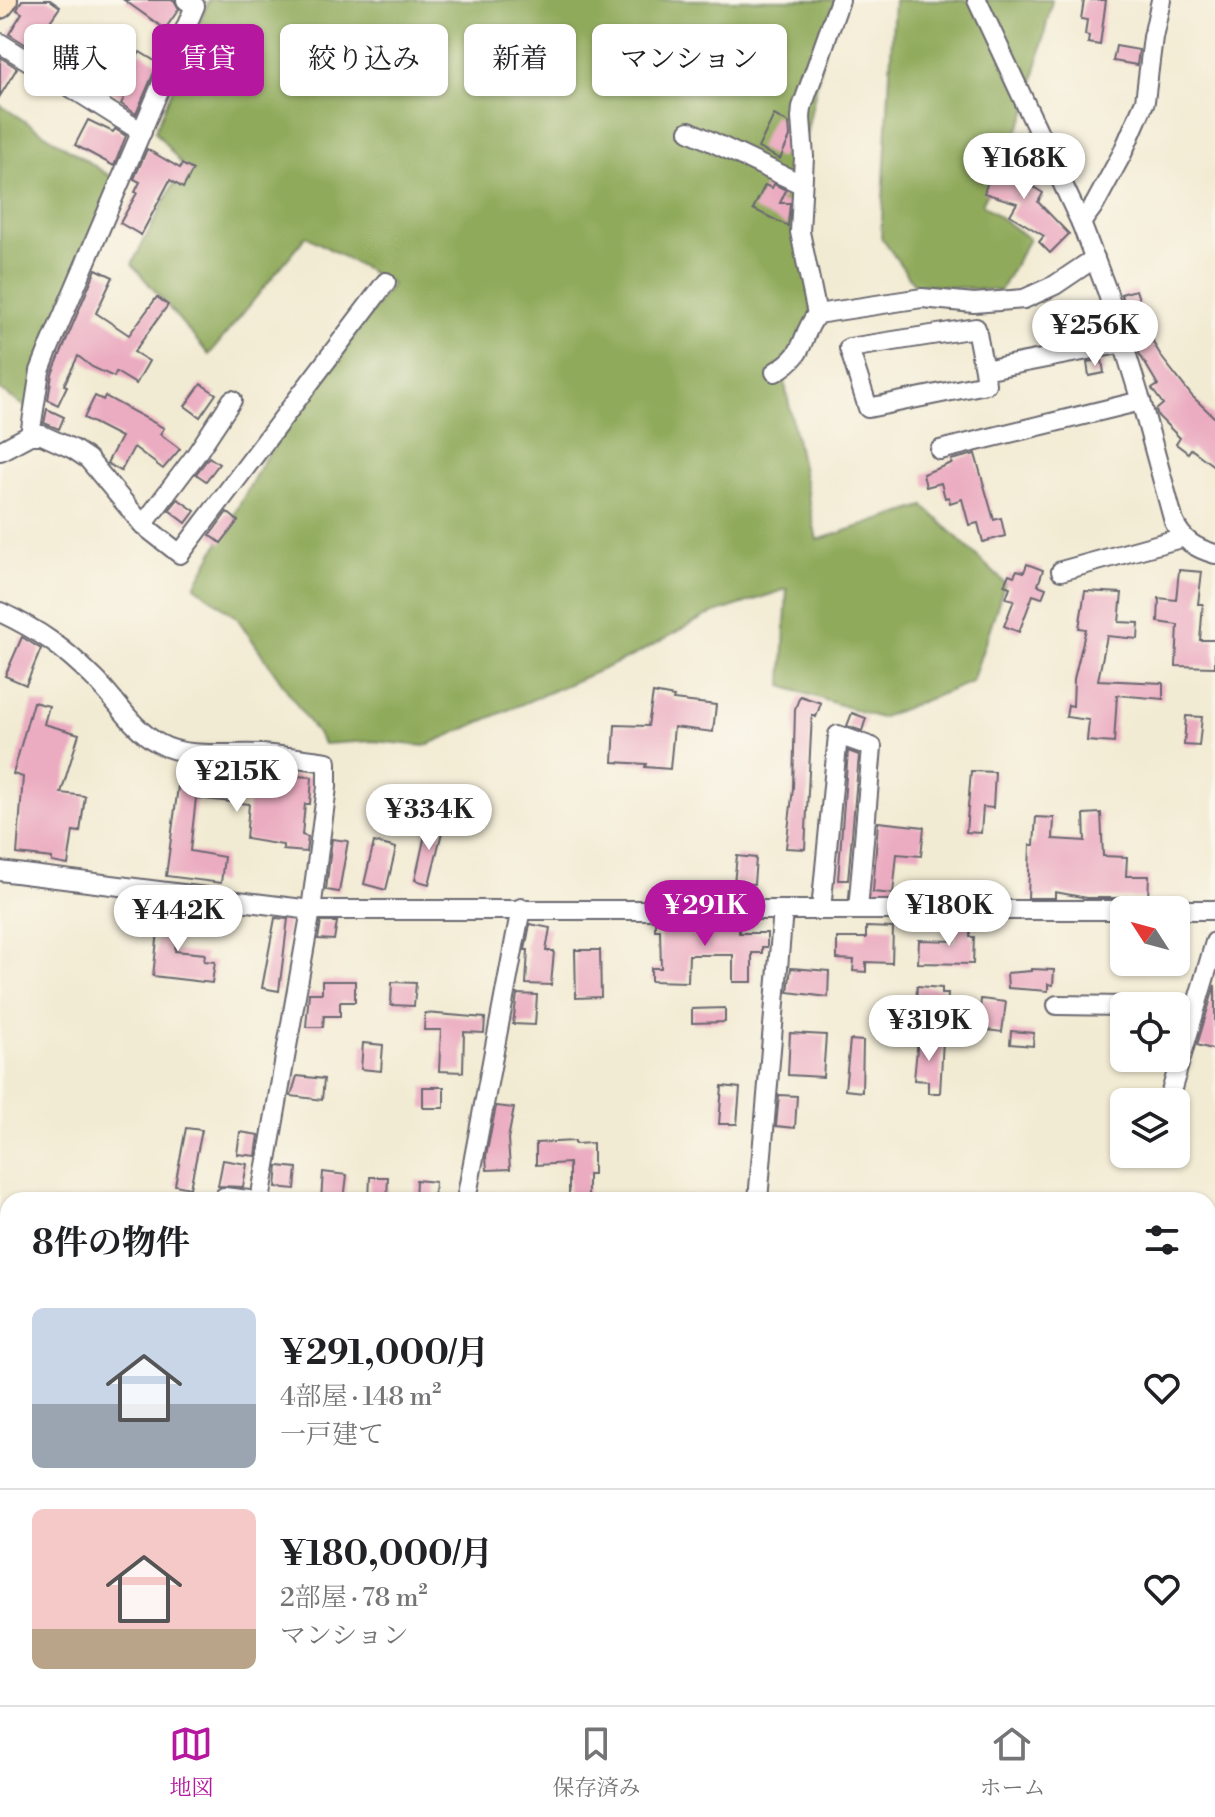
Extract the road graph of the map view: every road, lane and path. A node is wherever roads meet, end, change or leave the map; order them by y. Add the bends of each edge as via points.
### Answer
1 (4, 0) edge
2 (186, 0) edge
3 (840, 0) edge
4 (977, 0) edge
5 (1161, 0) edge
6 (0, 5) edge
7 (0, 43) edge
8 (689, 131) dead end
9 (142, 132) junction
10 (801, 184) junction
11 (1081, 223) junction
12 (1095, 258) junction
13 (386, 282) dead end
14 (817, 314) junction
15 (1124, 343) junction
16 (984, 370) junction
17 (775, 372) dead end
18 (232, 400) dead end
19 (1141, 401) junction
20 (30, 435) junction
21 (940, 450) dead end
22 (0, 451) edge
23 (143, 525) junction
24 (1181, 538) junction
25 (1215, 554) edge
26 (1061, 571) dead end
27 (0, 612) edge
28 (0, 871) edge
29 (521, 908) junction
30 (311, 910) junction
31 (783, 910) junction
32 (821, 910) junction
33 (858, 910) junction
34 (1215, 910) edge
35 (1215, 942) edge
36 (1057, 1005) dead end
37 (1110, 1006) edge
38 (1190, 1007) edge
39 (1196, 1007) junction
40 (1172, 1088) edge
41 (261, 1192) edge
42 (468, 1192) edge
43 (759, 1192) edge

1 - 6 main road
2 - 9 street via 195,6
3 - 10 street via 802,107
4 - 11 street
5 - 11 street via 1145,101 1122,154
7 - 9 street
8 - 10 street
9 - 20 street via 40,371
10 - 14 street via 800,232
11 - 12 street
12 - 14 street via 1024,299 974,303 922,298
12 - 15 street
13 - 23 street via 180,554
14 - 17 street via 800,352
15 - 16 street
15 - 19 street
16 - 16 street via 986,384 868,408 849,348 976,328
18 - 23 street
19 - 21 street
19 - 24 street
20 - 22 street
20 - 23 street via 42,435 88,459
24 - 25 street
24 - 26 street
27 - 30 street via 56,642 159,744 208,754 327,762
28 - 30 street
29 - 30 street
29 - 31 street
29 - 42 street
30 - 41 street
31 - 32 street
31 - 43 street
32 - 33 street
32 - 33 street via 838,735 872,747
33 - 34 street
35 - 39 street
36 - 37 street
38 - 39 street
39 - 40 street

